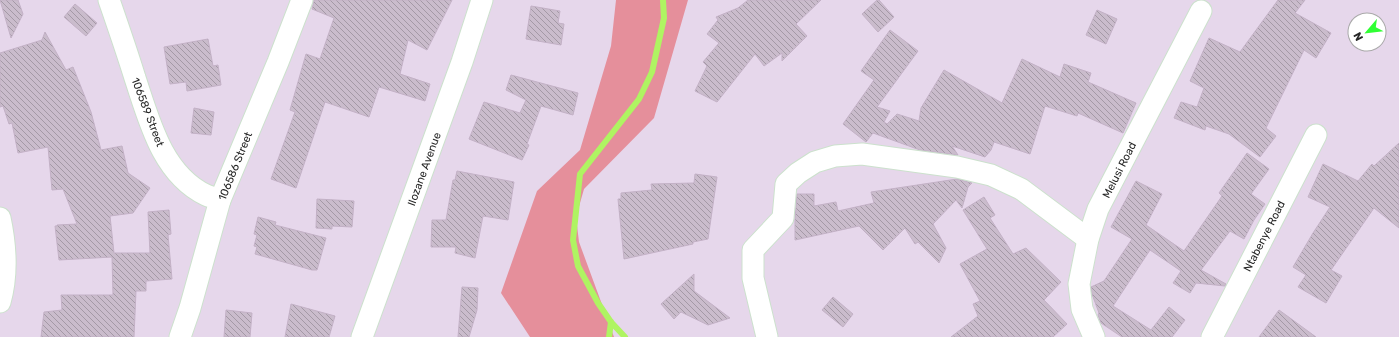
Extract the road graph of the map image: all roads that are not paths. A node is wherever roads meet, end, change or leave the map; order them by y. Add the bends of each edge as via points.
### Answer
1 (109, 0) edge
2 (302, 0) edge
3 (482, 0) edge
4 (1201, 12) dead end
5 (1316, 135) dead end
6 (220, 200) junction
7 (0, 218) edge
8 (1088, 239) junction
9 (0, 302) edge
10 (180, 337) edge
11 (362, 337) edge
12 (767, 337) edge
13 (1094, 337) edge
14 (1212, 337) edge

1 - 6 street, 106589 Street via 143,103 167,159 181,176 206,195
2 - 6 street, 106586 Street
3 - 11 street, Ilozane Avenue
4 - 8 street, Melusi Road via 1098,209
5 - 14 street, Ntabenye Road
6 - 10 street, 106586 Street
7 - 9 street via 5,243 5,273
8 - 12 street via 1021,189 991,175 957,167 862,154 835,156 815,162 786,184 783,218 753,250 753,278
8 - 13 street, Melusi Road via 1079,284 1082,309

